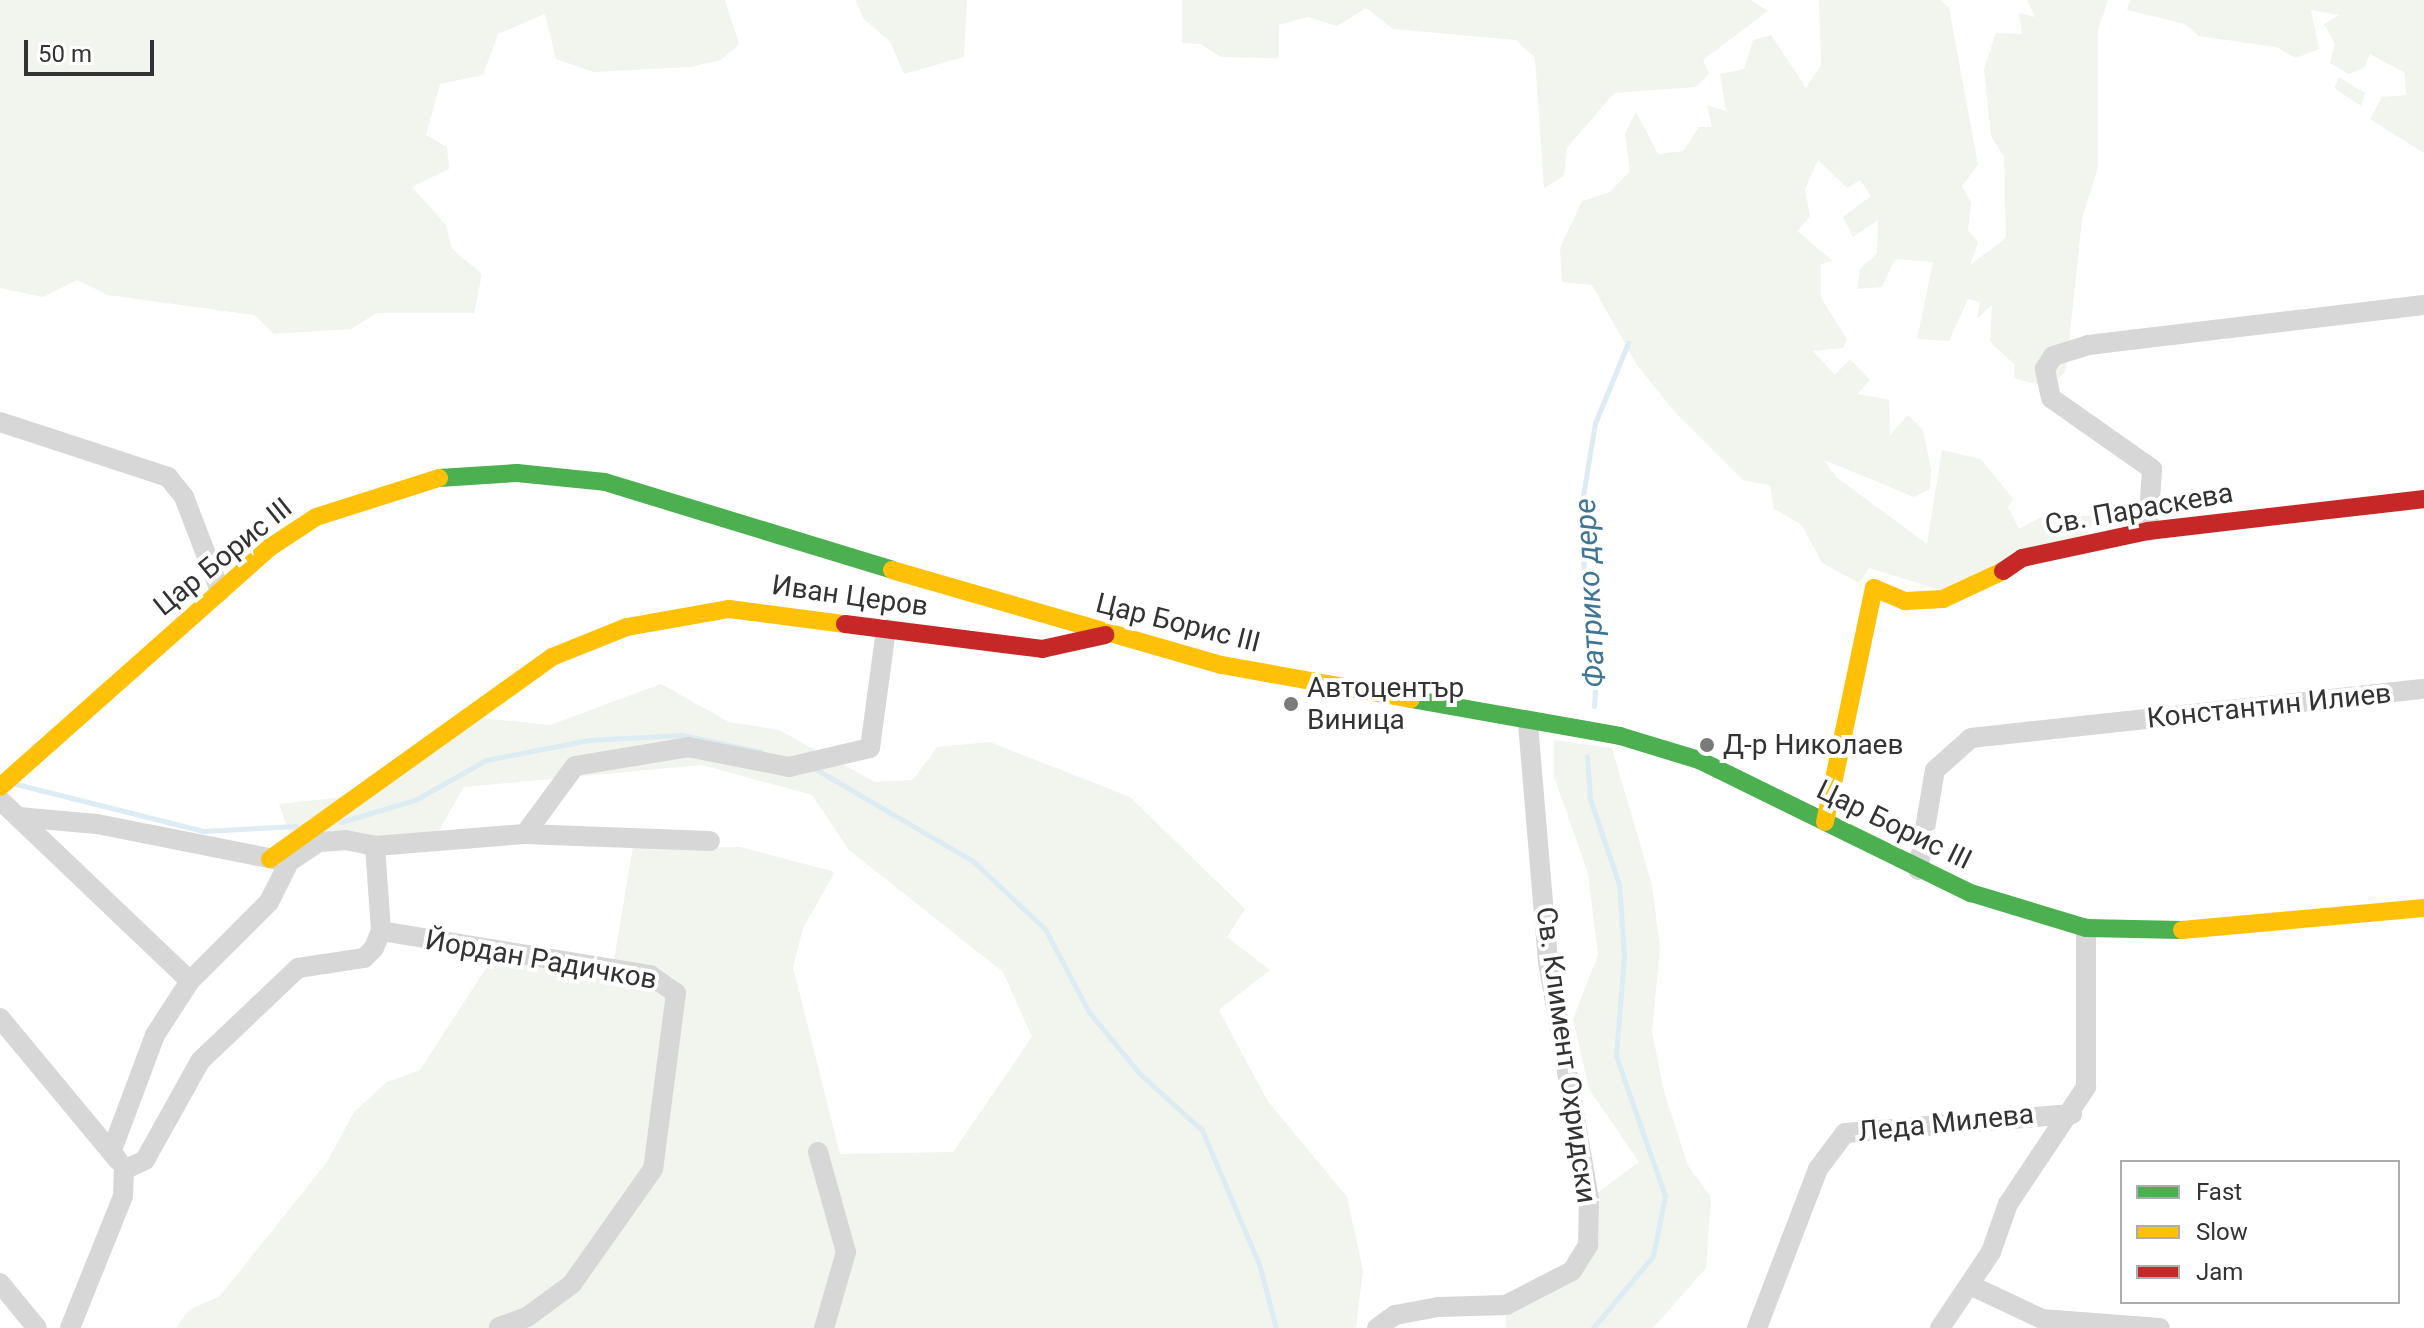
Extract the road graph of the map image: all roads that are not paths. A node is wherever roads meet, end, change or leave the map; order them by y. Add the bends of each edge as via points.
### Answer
1 (2424, 305) edge
2 (0, 422) edge
3 (2424, 499) edge
4 (2148, 531) junction
5 (220, 591) junction
6 (886, 629) junction
7 (1107, 635) junction
8 (2424, 689) edge
9 (1528, 723) junction
10 (0, 787) edge
11 (0, 800) edge
12 (18, 817) junction
13 (1825, 822) junction
14 (525, 834) junction
15 (710, 841) dead end
16 (375, 846) junction
17 (280, 860) junction
18 (1918, 870) junction
19 (2424, 908) edge
20 (2086, 928) junction
21 (381, 931) junction
22 (190, 981) junction
23 (0, 1018) edge
24 (2072, 1114) junction
25 (112, 1150) junction
26 (818, 1152) dead end
27 (124, 1170) junction
28 (0, 1283) edge
29 (1972, 1286) junction
30 (499, 1327) edge
31 (37, 1328) edge
32 (70, 1328) edge
33 (824, 1328) edge
34 (1377, 1328) edge
35 (1757, 1328) edge
36 (1940, 1328) edge
37 (2160, 1328) edge

1 - 4 street via 2088,345 2053,356 2045,369 2051,398 2152,469
2 - 5 street via 168,477 184,497
3 - 4 street, Св. Параскева
4 - 13 street, Св. Параскева via 2022,558 1980,586 1943,599 1905,601 1874,588
5 - 7 street, Цар Борис III via 316,517 431,479 517,473 605,482 699,506
5 - 10 street, Цар Борис III
6 - 7 street, Иван Церов via 930,641 945,632 1042,649
6 - 14 street via 870,748 789,767 688,747 575,766
6 - 17 street, Иван Церов via 729,609 627,627 552,657
7 - 9 street, Цар Борис III via 1222,665
8 - 18 street, Константин Илиев via 1971,738 1935,770
9 - 13 street, Цар Борис III via 1620,736 1699,760
9 - 34 street, Св. Климент Охридски via 1548,962 1589,1199 1588,1245 1572,1271 1506,1305 1438,1307 1395,1315
11 - 12 street
12 - 17 street via 97,824
12 - 22 street
13 - 18 street, Цар Борис III
14 - 15 street
14 - 16 street
16 - 17 street via 319,842
16 - 21 street
17 - 22 street via 269,902
18 - 20 street, Цар Борис III
19 - 20 street, Цар Борис III via 2214,930
20 - 24 street via 2086,1087
21 - 27 street via 364,958 298,968 230,1029 200,1061 145,1160
21 - 30 street, Йордан Радичков via 650,975 676,993 653,1169 572,1284 527,1317
22 - 25 street via 155,1035
23 - 25 street
24 - 29 street via 2008,1204
24 - 35 street, Леда Милева via 1845,1133 1818,1169
25 - 27 street
26 - 33 street via 846,1252
27 - 32 street via 123,1196
28 - 31 street
29 - 36 street
29 - 37 street via 2042,1319

